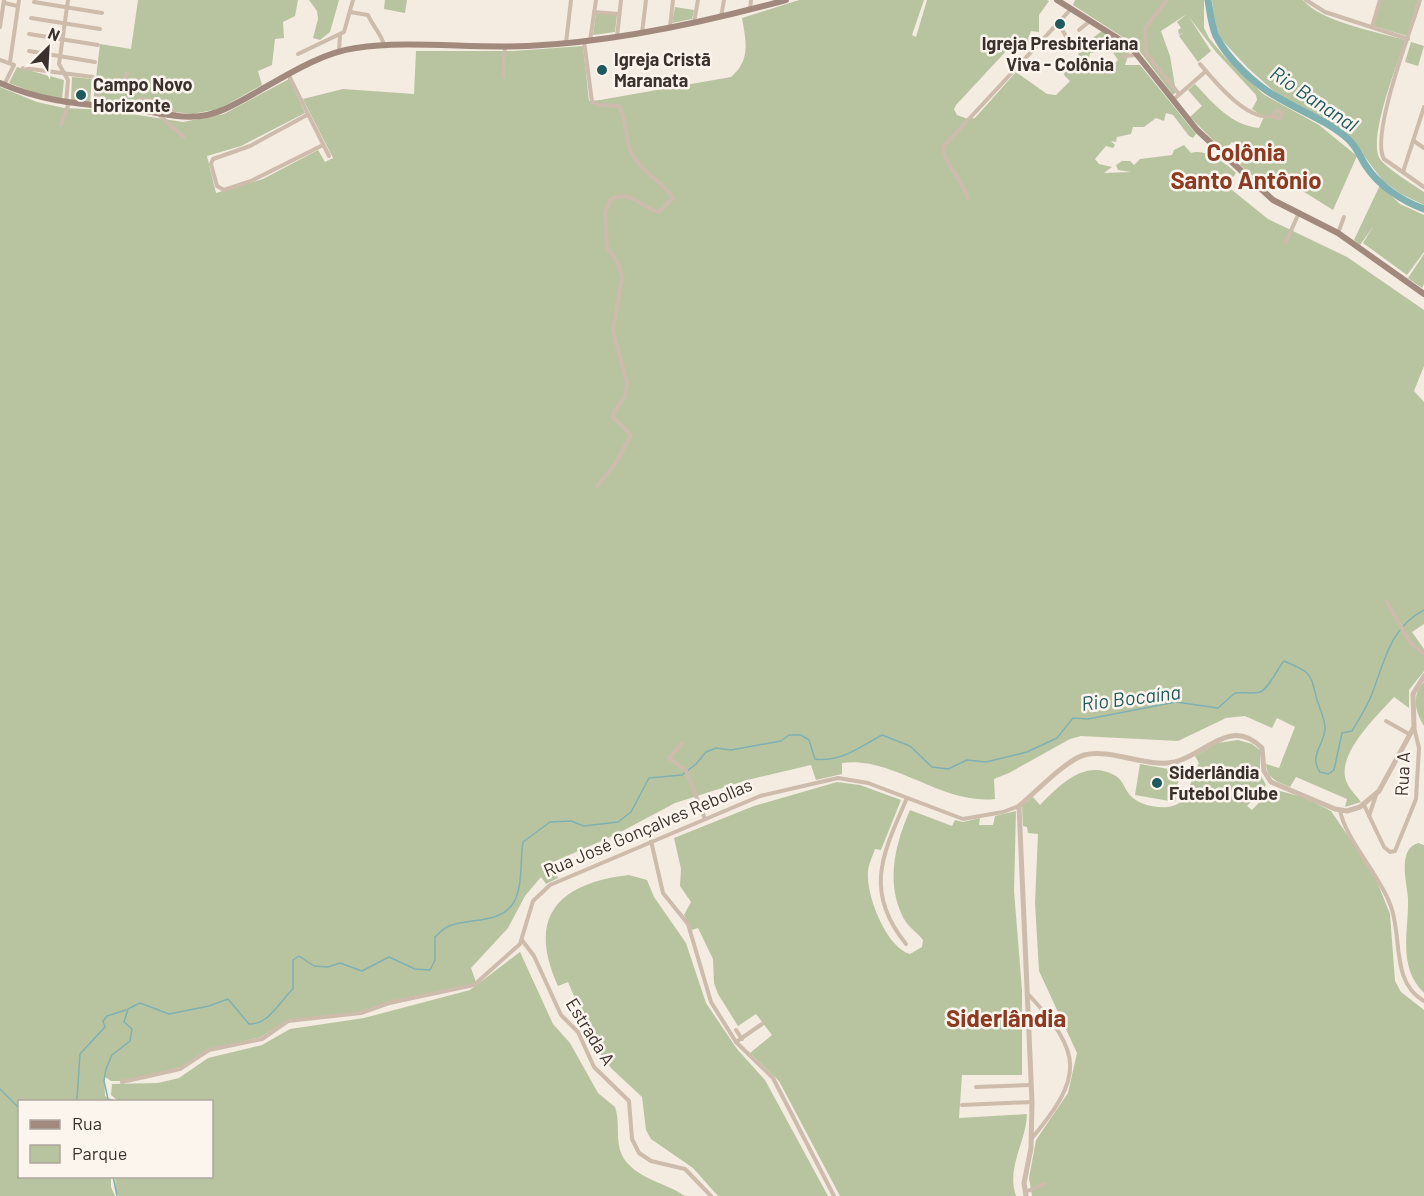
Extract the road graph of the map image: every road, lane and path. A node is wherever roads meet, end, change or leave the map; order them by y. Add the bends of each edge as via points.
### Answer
1 (68, 0) edge
2 (353, 0) edge
3 (571, 0) edge
4 (596, 0) edge
5 (621, 0) edge
6 (646, 0) edge
7 (673, 0) edge
8 (698, 0) edge
9 (724, 0) edge
10 (751, 0) edge
11 (786, 0) edge
12 (1057, 0) edge
13 (1167, 0) edge
14 (1306, 0) edge
15 (1380, 0) edge
16 (1420, 0) edge
17 (4, 2) edge
18 (34, 2) dead end
19 (18, 3) edge
20 (67, 8) junction
21 (1071, 8) junction
22 (750, 10) junction
23 (350, 12) junction
24 (594, 12) junction
25 (102, 13) dead end
26 (619, 14) junction
27 (721, 17) junction
28 (31, 18) dead end
29 (1091, 20) junction
30 (694, 22) junction
31 (1058, 23) junction
32 (64, 24) junction
33 (0, 27) edge
34 (1372, 27) junction
35 (670, 28) junction
36 (100, 29) dead end
37 (1079, 30) dead end
38 (642, 33) junction
39 (29, 34) dead end
40 (340, 36) junction
41 (617, 37) junction
42 (1408, 39) junction
43 (62, 40) junction
44 (587, 41) junction
45 (566, 44) junction
46 (98, 45) dead end
47 (384, 46) junction
48 (1072, 46) dead end
49 (505, 47) junction
50 (29, 51) dead end
51 (339, 51) junction
52 (298, 54) dead end
53 (1138, 55) junction
54 (1123, 56) dead end
55 (60, 57) junction
56 (0, 60) edge
57 (10, 62) junction
58 (95, 62) dead end
59 (1200, 64) dead end
60 (23, 68) dead end
61 (1206, 71) junction
62 (127, 73) dead end
63 (64, 74) junction
64 (289, 76) junction
65 (93, 77) dead end
66 (503, 77) dead end
67 (2, 84) edge
68 (1179, 94) junction
69 (141, 99) dead end
70 (1173, 100) junction
71 (67, 103) junction
72 (98, 106) junction
73 (1424, 107) edge
74 (157, 114) junction
75 (307, 115) junction
76 (1423, 115) edge
77 (1272, 116) dead end
78 (176, 118) junction
79 (61, 125) dead end
80 (184, 136) dead end
81 (1414, 141) junction
82 (323, 145) junction
83 (1424, 148) edge
84 (1235, 150) dead end
85 (329, 156) dead end
86 (1229, 162) junction
87 (1403, 172) junction
88 (1424, 188) edge
89 (968, 198) dead end
90 (1298, 215) junction
91 (1344, 217) dead end
92 (1338, 233) junction
93 (1286, 242) dead end
94 (1424, 294) edge
95 (597, 486) dead end
96 (1387, 602) dead end
97 (1424, 654) edge
98 (1424, 676) edge
99 (1386, 721) dead end
100 (1413, 727) junction
101 (1408, 737) junction
102 (1417, 742) junction
103 (682, 743) dead end
104 (1376, 795) junction
105 (907, 798) junction
106 (1364, 805) junction
107 (1019, 806) junction
108 (1340, 810) junction
109 (1369, 817) junction
110 (705, 819) junction
111 (651, 841) junction
112 (522, 940) junction
113 (906, 944) dead end
114 (1027, 993) junction
115 (1424, 1001) edge
116 (762, 1024) dead end
117 (736, 1030) dead end
118 (742, 1039) junction
119 (736, 1042) junction
120 (122, 1082) dead end
121 (1031, 1085) junction
122 (976, 1087) dead end
123 (1032, 1102) junction
124 (962, 1105) dead end
125 (1032, 1138) junction
126 (1046, 1184) dead end
127 (1026, 1194) edge
128 (711, 1196) edge
129 (834, 1196) edge

1 - 20 street
2 - 23 street
3 - 45 street
4 - 24 street
5 - 26 street
6 - 38 street
7 - 35 street
8 - 30 street
9 - 27 street
10 - 22 street
11 - 22 main road
12 - 21 main road
13 - 68 street via 1145,28 1146,53
14 - 34 street via 1325,12
15 - 34 street
16 - 42 street
17 - 19 street
17 - 33 street
18 - 20 street
19 - 57 street
20 - 25 street
20 - 32 street
21 - 29 main road
21 - 31 street
22 - 27 main road
23 - 40 street via 348,26
23 - 47 street via 368,15
24 - 26 street
24 - 44 street
26 - 41 street
27 - 30 main road
28 - 32 street
29 - 37 street
29 - 53 main road
30 - 35 main road
31 - 48 street
31 - 89 street via 942,149
32 - 36 street
32 - 43 street
34 - 42 street
35 - 38 main road
38 - 41 main road
39 - 43 street
40 - 51 street
40 - 52 street
41 - 44 main road
42 - 87 street via 1380,134 1383,157
43 - 46 street
43 - 55 street
44 - 45 main road
44 - 95 street via 592,102 619,106 626,142 634,159 673,198 658,212 622,196 611,199 606,207 608,247 622,277 613,331 627,383 625,397 613,417 631,435 616,463
45 - 49 main road
47 - 49 main road
47 - 51 main road
49 - 66 street
50 - 55 street
51 - 64 main road
53 - 54 street
53 - 70 main road
55 - 58 street
55 - 63 street
56 - 57 street
57 - 67 street via 14,67
59 - 61 street
60 - 63 street
61 - 68 street
61 - 77 street via 1251,112 1262,118
62 - 72 street via 122,89 98,92
63 - 65 street
63 - 71 street via 68,81
64 - 75 street
64 - 78 main road via 218,112
67 - 71 main road
68 - 70 street
69 - 78 street via 168,103
70 - 86 main road
71 - 72 main road
71 - 79 street
72 - 74 main road
73 - 76 street
74 - 78 main road
74 - 80 street
75 - 82 street
75 - 82 street via 250,146 213,159 217,186 221,190 251,181
76 - 81 street
81 - 83 street
81 - 87 street
82 - 85 street
84 - 86 street
86 - 90 main road via 1273,200
87 - 88 street
90 - 92 main road
90 - 93 street
91 - 92 street
92 - 94 main road
96 - 97 street via 1411,643
98 - 100 street via 1413,694
99 - 101 street
100 - 101 street
100 - 102 street, Rua A
101 - 102 street
101 - 104 street
102 - 109 street, Rua A via 1414,806 1398,848 1392,852 1384,847
103 - 110 street via 669,758 686,771
104 - 106 street
104 - 109 street
105 - 107 street, Rua José Gonçalves Rebollas via 963,819
105 - 110 street, Rua José Gonçalves Rebollas via 841,777 760,796
105 - 113 street via 879,871 888,912
106 - 108 street
106 - 109 street
107 - 108 street, Rua José Gonçalves Rebollas via 1083,756 1172,762 1219,738 1236,736 1250,739 1262,748 1269,781
107 - 114 street
108 - 115 street via 1390,904 1401,967 1412,991
110 - 111 street, Rua José Gonçalves Rebollas
111 - 112 street, Rua José Gonçalves Rebollas via 545,889 533,901
111 - 119 street via 663,893 687,924 708,993
112 - 120 street, Rua José Gonçalves Rebollas via 474,985 354,1014 288,1021 262,1039 209,1050 180,1069
112 - 128 street, Estrada A via 534,956 561,1015 578,1032 594,1067 629,1101 632,1137 638,1151 651,1161 685,1169
114 - 121 street
114 - 125 street via 1064,1041 1071,1060 1064,1095
116 - 118 street
117 - 118 street
118 - 119 street
119 - 129 street via 773,1078
121 - 122 street
121 - 123 street
123 - 124 street
123 - 125 street
125 - 127 street
126 - 127 street

